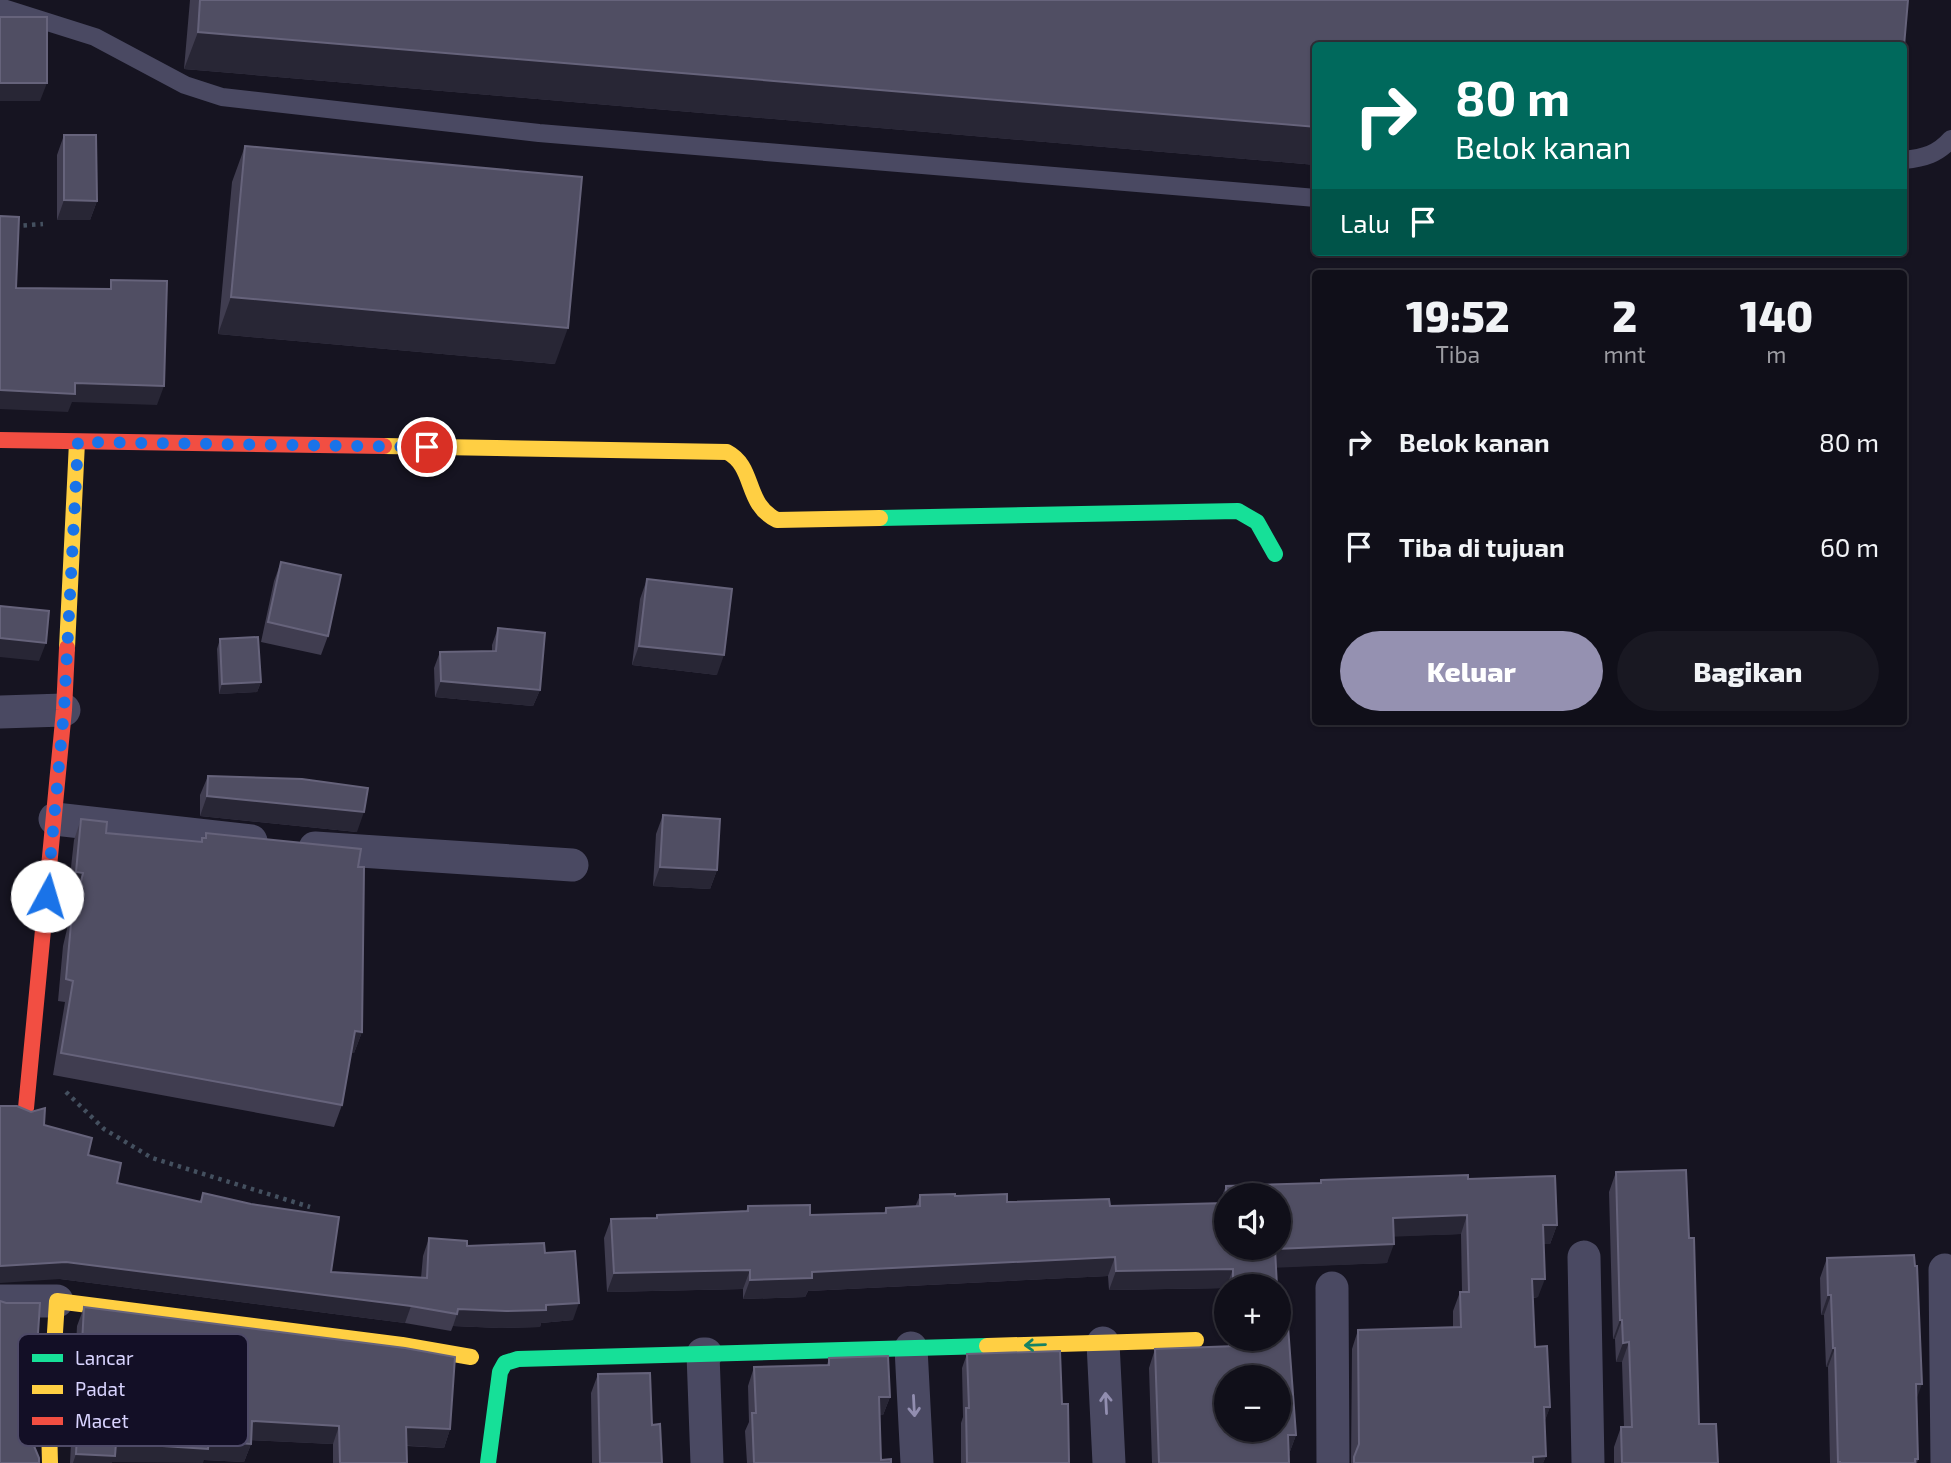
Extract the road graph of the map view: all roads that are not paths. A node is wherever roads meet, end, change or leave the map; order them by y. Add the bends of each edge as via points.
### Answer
1 (0, 6) edge
2 (1951, 139) edge
3 (1907, 160) edge
4 (1312, 198) edge
5 (0, 440) edge
6 (78, 442) junction
7 (1276, 554) dead end
8 (64, 710) junction
9 (0, 712) edge
10 (55, 820) junction
11 (572, 865) dead end
12 (26, 1108) edge
13 (1584, 1257) dead end
14 (1945, 1270) dead end
15 (1332, 1288) dead end
16 (0, 1301) edge
17 (57, 1301) junction
18 (55, 1334) edge
19 (1196, 1340) dead end
20 (1103, 1343) junction
21 (911, 1348) junction
22 (706, 1354) junction
23 (471, 1357) dead end
24 (488, 1463) edge
25 (707, 1463) edge
26 (917, 1463) edge
27 (1109, 1463) edge
28 (1332, 1463) edge
29 (1588, 1463) edge
30 (1947, 1463) edge

1 - 4 lane via 95,37 185,85 222,97 539,133
2 - 3 lane via 1941,150
5 - 6 street
6 - 7 street via 727,452 740,460 754,500 765,515 777,520 1237,510 1262,527
6 - 8 street
8 - 9 street
8 - 10 street
10 - 11 street via 324,849
10 - 12 street
13 - 29 street
14 - 30 street
15 - 28 street
16 - 17 street
17 - 18 street
17 - 23 street
19 - 20 street
20 -> 21 street
27 -> 20 street
21 - 22 street
21 -> 26 street
22 - 24 street via 505,1363
22 - 25 street

